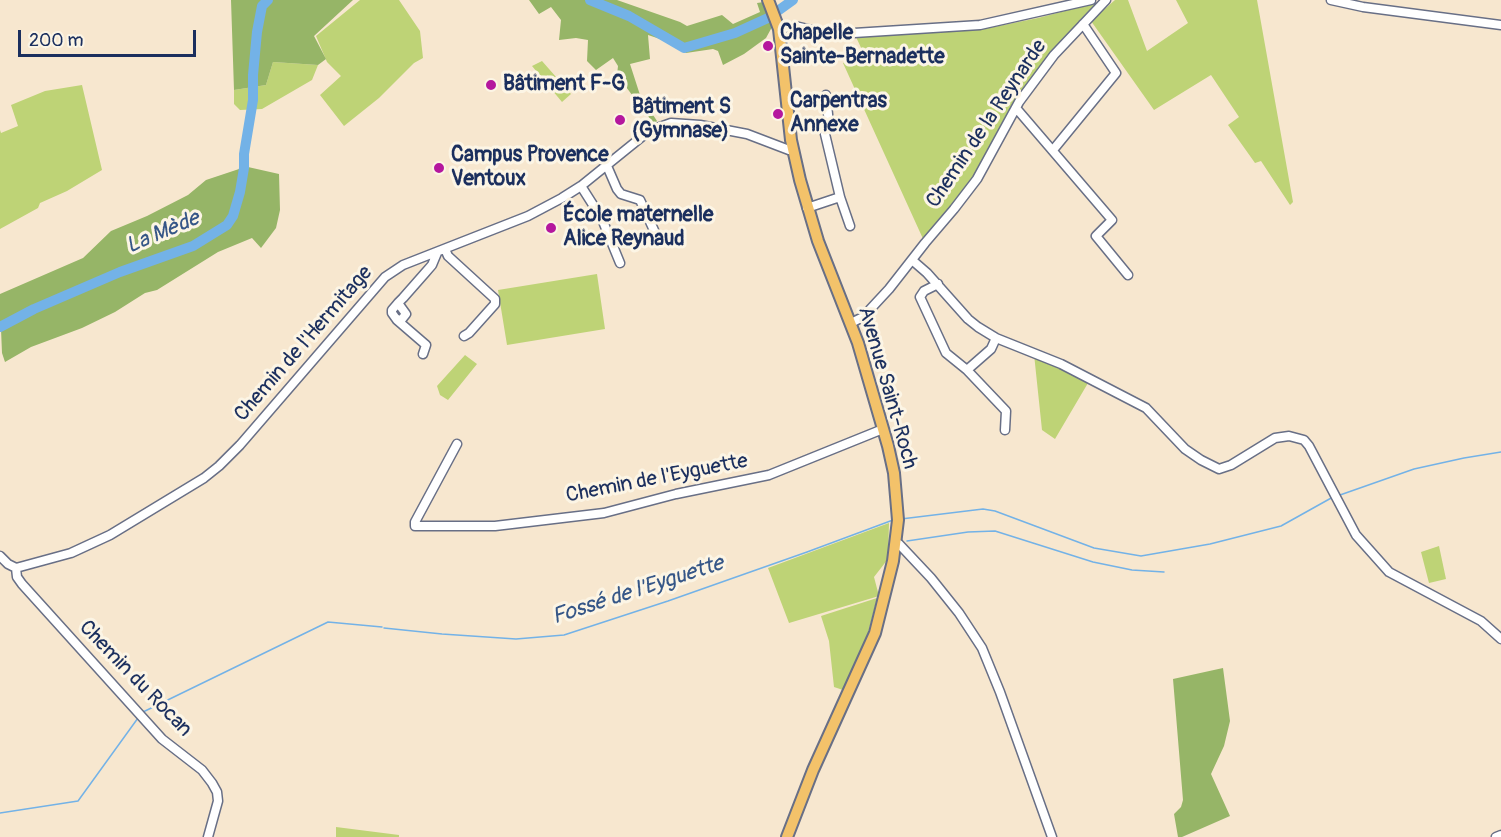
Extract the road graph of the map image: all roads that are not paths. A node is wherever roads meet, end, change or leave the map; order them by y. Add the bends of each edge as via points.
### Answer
1 (1092, 0) edge
2 (1106, 0) edge
3 (1331, 0) edge
4 (774, 15) edge
5 (1083, 24) junction
6 (1501, 25) edge
7 (826, 95) dead end
8 (1016, 108) junction
9 (793, 150) junction
10 (1053, 150) junction
11 (607, 166) junction
12 (582, 186) junction
13 (840, 197) junction
14 (807, 208) junction
15 (850, 226) dead end
16 (658, 238) dead end
17 (461, 244) junction
18 (441, 251) junction
19 (912, 260) junction
20 (454, 261) junction
21 (620, 263) dead end
22 (1128, 275) dead end
23 (938, 284) junction
24 (850, 323) junction
25 (464, 336) dead end
26 (996, 338) junction
27 (423, 354) dead end
28 (967, 370) junction
29 (883, 429) junction
30 (1005, 430) dead end
31 (457, 444) dead end
32 (896, 543) junction
33 (0, 556) edge
34 (16, 568) junction
35 (1501, 639) edge
36 (1501, 835) edge
37 (208, 837) edge
38 (788, 837) edge
39 (1052, 837) edge
40 (1496, 837) edge

1 - 4 street via 980,26 854,33 825,33 795,26
2 - 5 street, Chemin de la Reynarde
3 - 6 street
4 - 9 main road, Avenue Saint-Roch
5 - 8 street, Chemin de la Reynarde via 1054,55
5 - 10 street via 1116,73
7 - 13 street via 829,124 825,134
8 - 10 street
8 - 19 street, Chemin de la Reynarde via 976,179
9 - 11 street, Chemin de l'Hermitage via 734,131 671,123 649,131
9 - 14 main road, Avenue Saint-Roch
10 - 22 street via 1112,220 1096,236
11 - 12 street, Chemin de l'Hermitage
11 - 16 street via 621,194 640,200
12 - 17 street, Chemin de l'Hermitage via 528,216
12 - 21 street via 602,219
13 - 14 street
13 - 15 street
14 - 24 main road, Avenue Saint-Roch
17 - 18 street, Chemin de l'Hermitage
17 - 20 street via 461,253
18 - 20 street
18 - 27 street via 392,314 426,345
18 - 34 street, Chemin de l'Hermitage via 403,265 385,277 240,445 211,472 110,535 71,553
19 - 23 street
19 - 24 street, Chemin de la Reynarde via 866,315
20 - 25 street via 496,301
23 - 26 street via 972,323
23 - 28 street via 920,297 946,353
24 - 29 main road, Avenue Saint-Roch
26 - 28 street via 991,349
26 - 35 street via 1061,364 1146,408 1185,449 1218,469 1275,438 1304,440 1356,535 1389,572 1481,621
28 - 30 street via 1006,411
29 - 31 street, Chemin de l'Eyguette via 769,475 604,513 495,526 415,526
29 - 32 main road, Avenue Saint-Roch via 895,481
32 - 38 main road, Avenue Saint-Roch via 875,633 813,770
32 - 39 street via 931,578 982,648
33 - 34 street, Chemin du Rocan
34 - 37 street, Chemin du Rocan via 22,584 162,739 212,783 218,801
36 - 40 street

